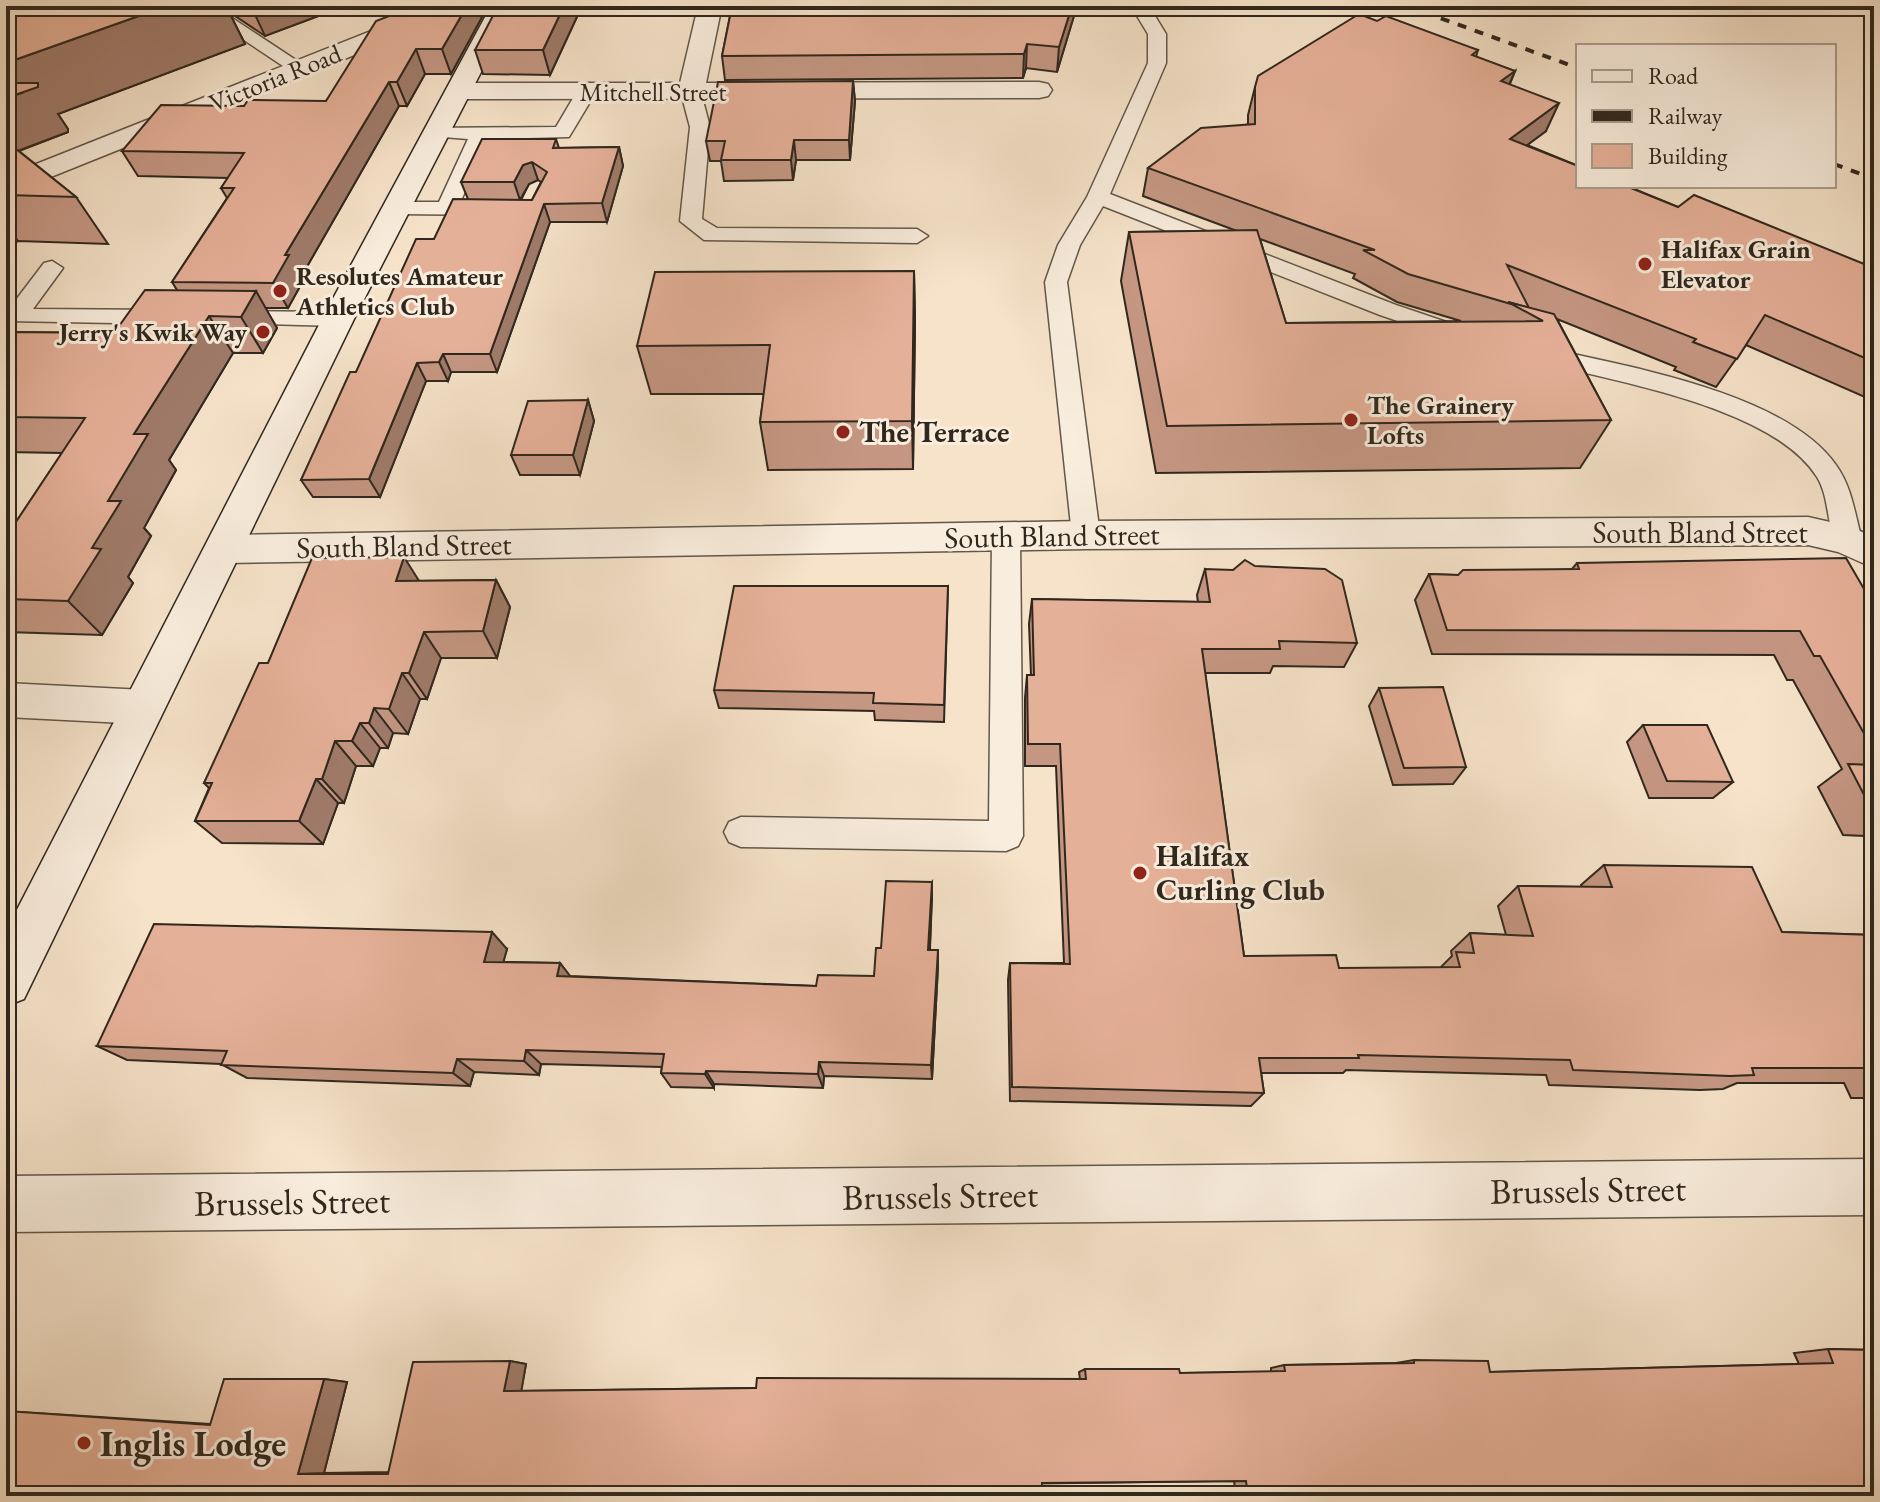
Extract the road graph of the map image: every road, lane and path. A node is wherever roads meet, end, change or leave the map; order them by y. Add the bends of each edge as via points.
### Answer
1 (202, 6) edge
2 (455, 6) edge
3 (503, 6) edge
4 (1140, 6) edge
5 (715, 15) dead end
6 (299, 68) junction
7 (1039, 90) dead end
8 (459, 91) junction
9 (586, 92) junction
10 (691, 93) junction
11 (437, 132) junction
12 (481, 133) junction
13 (531, 133) junction
14 (562, 133) junction
15 (521, 157) edge
16 (551, 157) edge
17 (6, 186) edge
18 (507, 188) edge
19 (1098, 197) junction
20 (397, 208) junction
21 (447, 209) junction
22 (917, 236) dead end
23 (52, 268) dead end
24 (338, 319) junction
25 (1494, 344) edge
26 (1523, 351) edge
27 (1086, 535) junction
28 (1006, 536) junction
29 (1861, 547) edge
30 (226, 549) junction
31 (6, 700) edge
32 (144, 707) junction
33 (741, 832) dead end
34 (6, 982) edge
35 (1874, 1187) edge
36 (6, 1204) edge

1 - 6 lane
2 - 6 street, Victoria Road
3 - 8 street
4 - 19 lane via 1157,34 1157,63
5 - 10 street
6 - 17 street, Victoria Road
7 - 10 street, Mitchell Street
8 - 9 street, Mitchell Street
8 - 11 street
9 - 10 street, Mitchell Street
9 - 14 lane
10 - 22 lane via 700,127 691,221 712,235
11 - 12 lane
11 - 20 street
12 - 13 lane
12 - 21 lane
13 - 14 lane
13 - 15 lane
14 - 16 lane
18 - 21 lane via 506,210
19 - 25 lane via 1388,310
19 - 27 lane via 1069,245 1056,282
20 - 21 lane
20 - 24 street
23 - 24 lane via 16,316
24 - 30 street
26 - 29 lane via 1660,385 1748,413 1794,436 1827,472
27 - 28 street, South Bland Street
27 - 29 street, South Bland Street via 1808,531
28 - 30 street, South Bland Street
28 - 33 lane via 1006,836
30 - 32 street
31 - 32 street
32 - 34 street
35 - 36 street, Brussels Street

